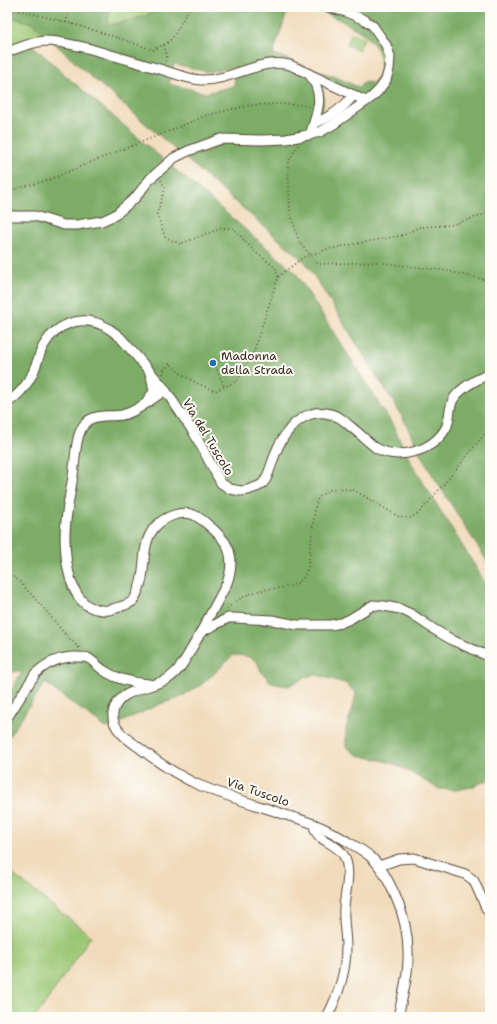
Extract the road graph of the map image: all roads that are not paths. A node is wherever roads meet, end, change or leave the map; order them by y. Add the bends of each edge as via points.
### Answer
1 (328, 7) edge
2 (7, 52) edge
3 (308, 73) junction
4 (354, 95) junction
5 (366, 101) junction
6 (314, 122) junction
7 (306, 136) junction
8 (7, 217) edge
9 (148, 370) junction
10 (490, 374) edge
11 (162, 386) junction
12 (171, 399) junction
13 (7, 403) edge
14 (141, 406) junction
15 (201, 632) junction
16 (490, 657) edge
17 (164, 681) junction
18 (7, 718) edge
19 (314, 824) junction
20 (379, 866) junction
21 (487, 910) dead end
22 (327, 1017) edge
23 (398, 1017) edge

1 - 5 street via 365,20 373,26 386,45 390,69 379,90
2 - 3 street via 36,42 66,43 192,79 211,80 228,77 263,65 279,63
3 - 4 street
3 - 6 street via 318,93 318,110
4 - 5 street
4 - 6 street via 338,110
5 - 7 street via 334,124
6 - 7 street
7 - 8 street via 262,140 221,139 180,155 150,179 135,198 115,215 102,221 64,225 35,216
9 - 11 street, Via del Tuscolo
9 - 13 street, Via del Tuscolo via 112,331 92,322 70,322 44,344 36,366 21,391
9 - 14 street via 154,392
10 - 12 street, Via del Tuscolo via 462,389 454,398 447,427 442,434 415,452 383,452 340,417 331,414 324,412 304,416 291,427 279,446 263,483 241,491 230,489 221,483 194,433
11 - 12 street, Via del Tuscolo
11 - 14 street via 161,393
12 - 14 street via 156,400
14 - 15 street, Via Tuscolo via 122,415 90,420 80,431 65,526 65,554 72,582 79,598 91,608 106,611 133,600 141,586 146,545 155,527 179,514 193,515 205,522 224,541 231,565 227,583
15 - 16 street via 228,618 272,620 297,625 331,625 350,619 368,607 376,605 415,616 454,641
15 - 17 street, Via Tuscolo via 178,670
17 - 18 street via 140,684 116,677 88,658 56,660 40,668
17 - 19 street, Via Tuscolo via 132,692 118,703 113,718 124,736 175,772 197,784
19 - 20 street, Via Tuscolo via 336,834 367,854
19 - 22 street via 318,835 342,853 347,872 344,916 346,958 337,993
20 - 21 street via 414,858 465,874 474,881
20 - 23 street, Via Tuscolo via 398,901 408,939 407,971

